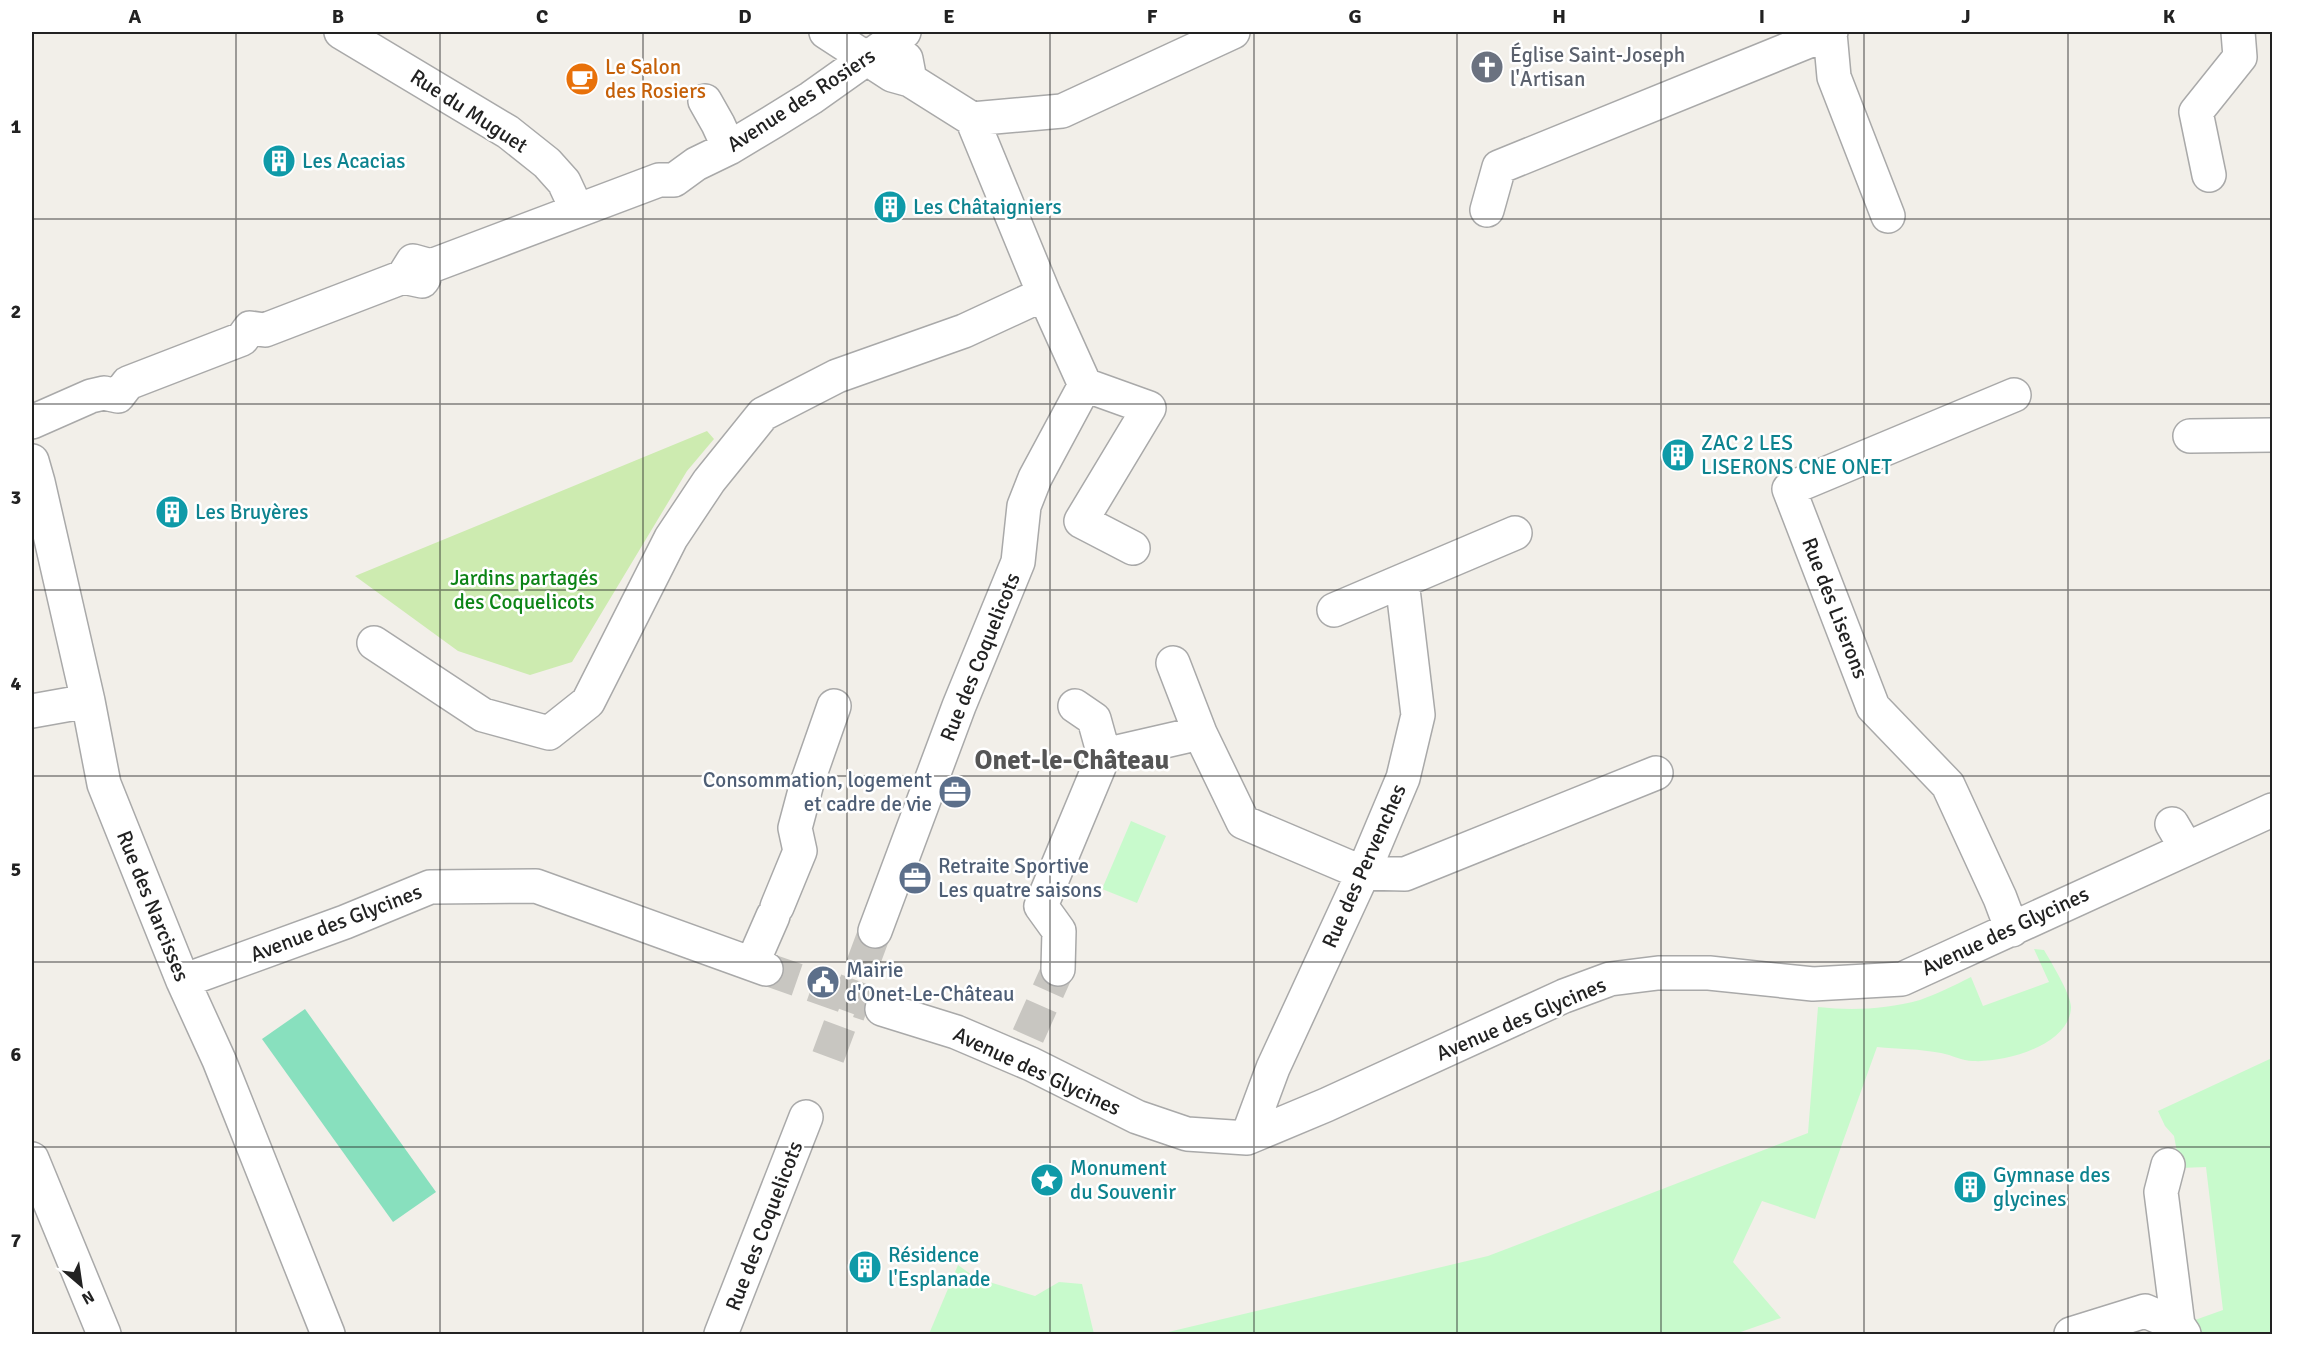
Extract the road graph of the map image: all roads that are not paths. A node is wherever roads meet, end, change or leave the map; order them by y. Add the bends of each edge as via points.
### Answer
1 (341, 32) edge
2 (826, 32) edge
3 (902, 32) edge
4 (1233, 32) edge
5 (1831, 32) edge
6 (2238, 32) edge
7 (868, 57) junction
8 (910, 80) junction
9 (705, 101) dead end
10 (972, 119) junction
11 (729, 148) junction
12 (2208, 174) dead end
13 (577, 210) junction
14 (1487, 210) dead end
15 (1888, 216) dead end
16 (1044, 294) junction
17 (1085, 385) junction
18 (2014, 394) dead end
19 (32, 422) edge
20 (2272, 435) edge
21 (2190, 436) dead end
22 (32, 461) edge
23 (1515, 533) dead end
24 (1133, 548) dead end
25 (1402, 581) junction
26 (1334, 610) dead end
27 (374, 643) dead end
28 (1173, 663) dead end
29 (88, 701) junction
30 (834, 706) dead end
31 (1076, 706) dead end
32 (32, 711) edge
33 (1200, 733) junction
34 (1104, 755) junction
35 (1656, 773) dead end
36 (2272, 810) edge
37 (1363, 873) junction
38 (2012, 930) junction
39 (875, 931) tunnel mouth
40 (1058, 969) tunnel mouth
41 (183, 981) junction
42 (882, 1009) tunnel mouth
43 (806, 1117) dead end
44 (1247, 1138) junction
45 (32, 1159) edge
46 (2168, 1165) dead end
47 (2181, 1330) edge
48 (104, 1335) edge
49 (328, 1335) edge
50 (721, 1335) edge
51 (2071, 1335) edge

1 - 13 street, Rue du Muguet via 508,132 564,182
2 - 7 street
3 - 7 street, Avenue des Rosiers
3 - 8 street
4 - 10 street via 1062,111
5 - 14 street via 1499,167
5 - 15 street via 1834,77
6 - 12 street via 2240,57 2196,112
7 - 8 street via 892,75
7 - 11 street, Avenue des Rosiers via 811,98
8 - 10 street
9 - 11 street
10 - 16 street
11 - 13 street, Avenue des Rosiers via 696,164 669,165 659,180
13 - 19 street, Avenue des Rosiers
16 - 17 street
16 - 27 street via 964,331 837,376 763,414 709,481 671,538 588,702 549,733 483,715
17 - 24 street via 1149,408 1081,521
17 - 39 street, Rue des Coquelicots via 1023,506 1018,561
18 - 38 street, Rue des Liserons via 1789,489 1874,707 1948,785
20 - 21 street
22 - 29 street, Rue des Narcisses
23 - 25 street
25 - 26 street
25 - 37 street, Rue des Pervenches via 1418,715 1403,778
28 - 33 street
29 - 32 street
29 - 41 street, Rue des Narcisses via 104,784
30 - 41 street, Avenue des Glycines via 795,828 800,851 775,912 759,966 536,886 430,886 345,922
31 - 34 street via 1094,719
33 - 34 street
33 - 37 street via 1243,822
34 - 40 street via 1041,906 1059,931
35 - 37 street via 1406,874
36 - 38 street, Avenue des Glycines via 2179,836
37 - 44 street, Rue des Pervenches via 1274,1068
38 - 44 street, Avenue des Glycines via 1902,979 1813,984 1709,973 1610,979
41 - 49 street, Rue des Narcisses via 219,1060
42 - 44 street, Avenue des Glycines via 1030,1050 1137,1117 1187,1134
43 - 50 street, Rue des Coquelicots
45 - 48 street
46 - 47 street via 2162,1192
47 - 51 street via 2145,1311

